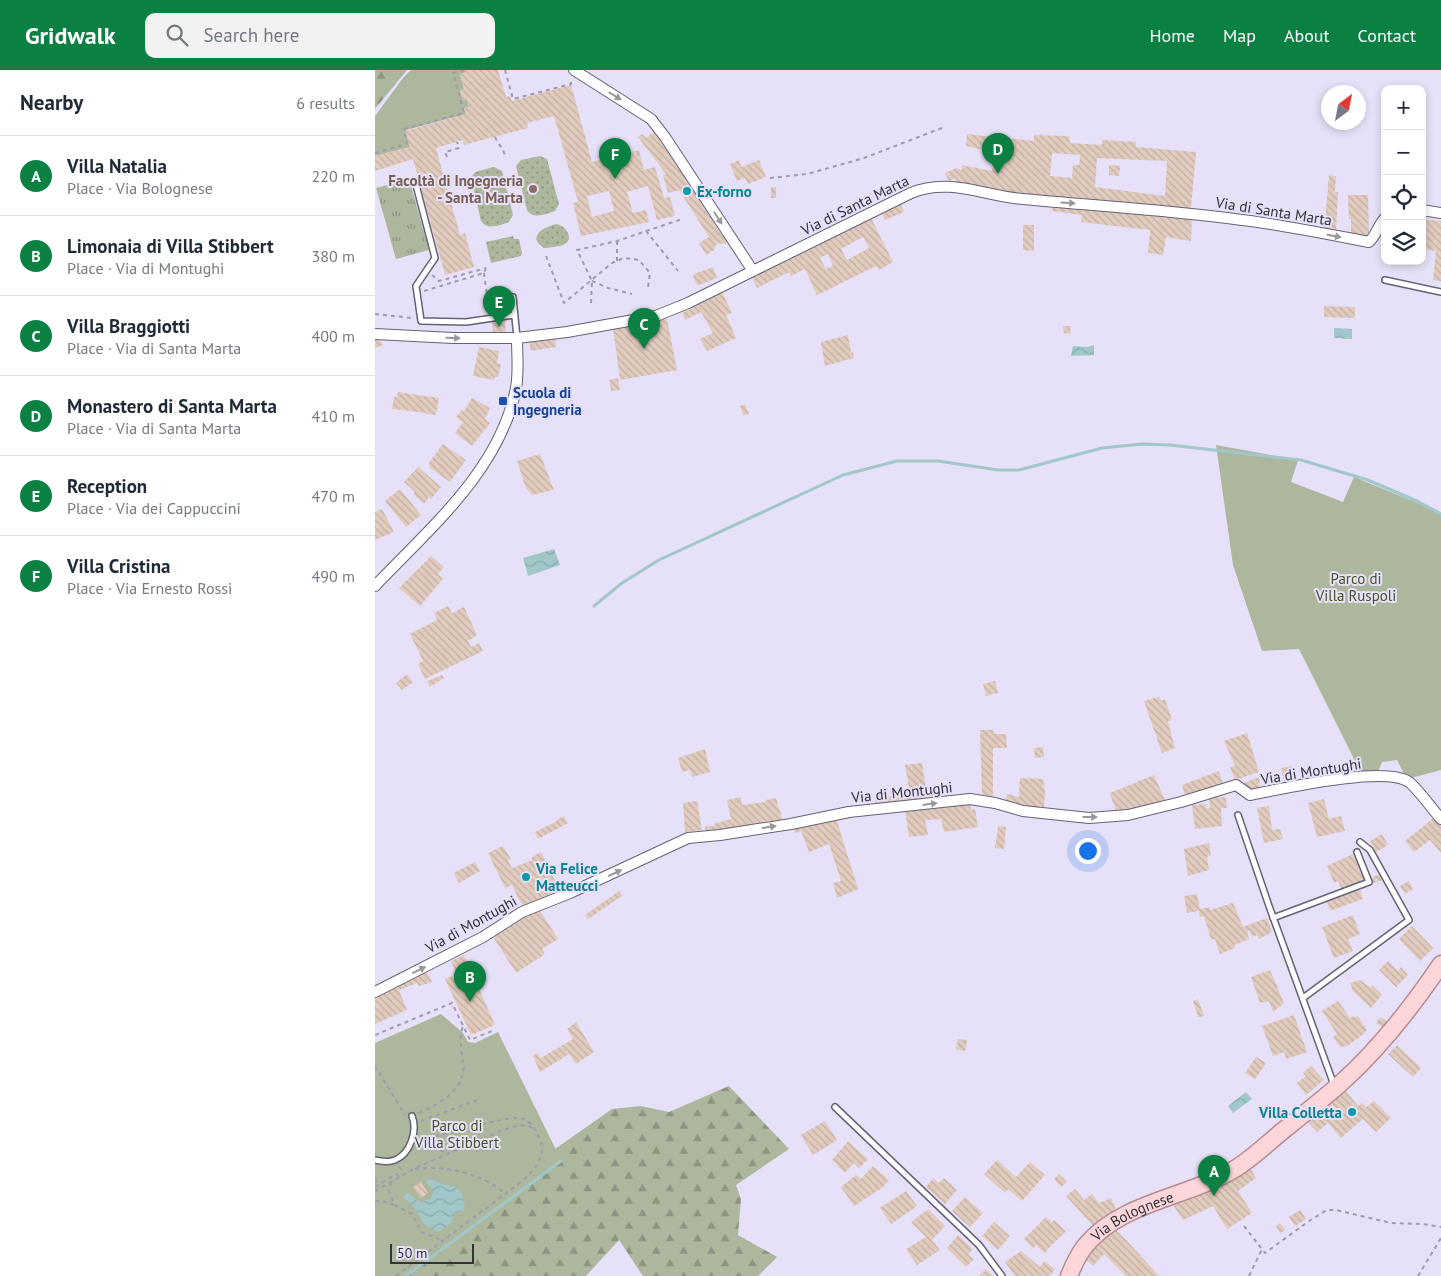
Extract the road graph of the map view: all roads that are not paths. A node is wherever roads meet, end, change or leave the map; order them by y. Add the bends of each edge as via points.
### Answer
1 (574, 70) edge
2 (415, 181) dead end
3 (1426, 211) edge
4 (1441, 214) edge
5 (1383, 220) edge
6 (753, 271) junction
7 (1385, 280) dead end
8 (1441, 292) edge
9 (513, 297) dead end
10 (514, 316) junction
11 (375, 334) edge
12 (517, 338) junction
13 (375, 586) edge
14 (1238, 815) dead end
15 (1441, 819) edge
16 (1360, 842) dead end
17 (1357, 852) dead end
18 (1273, 918) junction
19 (1441, 964) edge
20 (375, 992) edge
21 (1303, 998) junction
22 (1335, 1088) junction
23 (835, 1107) dead end
24 (409, 1118) road end
25 (375, 1160) edge
26 (1002, 1276) edge
27 (1069, 1276) edge

1 -> 6 street via 651,119
2 - 10 lane via 435,258 416,286 421,321 466,322
3 - 4 street
6 -> 5 street, Via di Santa Marta via 928,187 1241,220 1369,242
6 - 12 street, Via di Santa Marta via 656,316
7 - 8 lane
9 - 10 lane
10 - 12 lane
11 -> 12 street, Via di Santa Marta
12 - 13 street via 514,395 491,454 459,497
14 - 18 lane
20 -> 15 street, Via di Montughi via 483,937 522,912 688,838 849,812 970,799 1023,811 1089,818 1129,815 1236,785 1251,795 1339,779 1379,776 1402,778 1409,782
16 - 21 lane via 1370,850 1409,920
17 - 18 lane via 1369,882
18 - 21 lane
19 - 22 main road, Via Bolognese via 1385,1038
21 - 22 lane
22 - 27 main road, Via Bolognese via 1239,1167 1133,1211 1103,1228 1084,1247
23 - 26 lane via 979,1245
24 - 25 lane via 414,1124 412,1138 404,1154 390,1162

